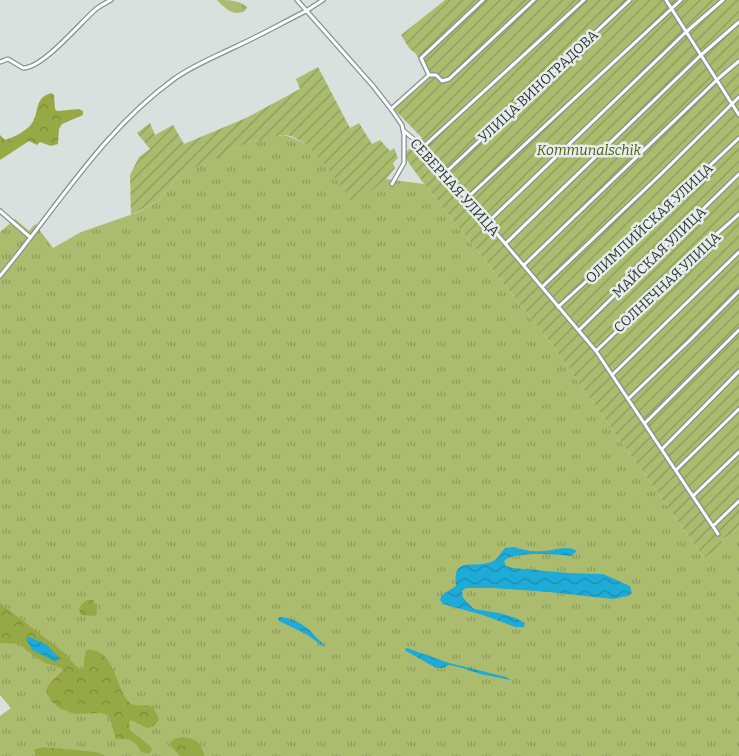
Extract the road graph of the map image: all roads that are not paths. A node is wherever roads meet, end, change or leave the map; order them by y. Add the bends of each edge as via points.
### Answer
1 (111, 0) edge
2 (297, 0) edge
3 (323, 0) edge
4 (483, 0) edge
5 (534, 0) edge
6 (584, 0) edge
7 (630, 0) edge
8 (666, 0) edge
9 (681, 0) edge
10 (723, 0) edge
11 (671, 8) junction
12 (306, 11) junction
13 (739, 22) edge
14 (686, 32) junction
15 (700, 56) junction
16 (739, 61) edge
17 (0, 62) edge
18 (428, 75) junction
19 (717, 80) junction
20 (739, 97) edge
21 (732, 105) junction
22 (391, 109) junction
23 (739, 115) edge
24 (404, 131) junction
25 (739, 138) edge
26 (423, 147) junction
27 (445, 173) junction
28 (739, 174) edge
29 (392, 184) dead end
30 (466, 198) junction
31 (0, 211) edge
32 (739, 214) edge
33 (488, 222) junction
34 (30, 237) junction
35 (506, 243) junction
36 (739, 252) edge
37 (524, 265) junction
38 (0, 276) edge
39 (542, 287) junction
40 (739, 291) edge
41 (558, 307) junction
42 (579, 330) junction
43 (739, 330) edge
44 (596, 351) junction
45 (739, 371) edge
46 (612, 375) junction
47 (628, 398) junction
48 (739, 409) edge
49 (645, 423) junction
50 (662, 449) junction
51 (739, 452) edge
52 (676, 470) junction
53 (693, 496) junction
54 (739, 501) edge
55 (713, 526) junction
56 (718, 534) dead end

1 - 17 street via 96,9 33,66 23,68 8,59
2 - 12 street
3 - 12 street
4 - 18 street via 421,58
5 - 18 street via 449,80 442,81 436,75
6 - 26 street
7 - 27 street, УЛИЦА ВИНОГРАДОВА
8 - 11 street
9 - 11 street
10 - 14 street
11 - 14 street
11 - 30 street
12 - 22 street
12 - 34 street via 193,67 160,90 121,126
13 - 15 street
14 - 15 street
14 - 33 street
15 - 19 street
15 - 35 street
16 - 19 street
18 - 22 street
19 - 21 street
19 - 37 street
20 - 21 street
21 - 23 street
21 - 39 street
22 - 24 street
24 - 26 street, СЕВЕРНАЯ УЛИЦА
24 - 29 street via 404,163
25 - 41 street, ОЛИМПИЙСКАЯ УЛИЦА
26 - 27 street, СЕВЕРНАЯ УЛИЦА
27 - 30 street, СЕВЕРНАЯ УЛИЦА
28 - 42 street, МАЙСКАЯ УЛИЦА
30 - 33 street, СЕВЕРНАЯ УЛИЦА
31 - 34 street
32 - 44 street, СОЛНЕЧНАЯ УЛИЦА
33 - 35 street, СЕВЕРНАЯ УЛИЦА
34 - 38 street
35 - 37 street, СЕВЕРНАЯ УЛИЦА
36 - 46 street
37 - 39 street, СЕВЕРНАЯ УЛИЦА
39 - 41 street, СЕВЕРНАЯ УЛИЦА
40 - 47 street
41 - 42 street, СЕВЕРНАЯ УЛИЦА
42 - 44 street, СЕВЕРНАЯ УЛИЦА
43 - 49 street
44 - 46 street, СЕВЕРНАЯ УЛИЦА
45 - 50 street
46 - 47 street, СЕВЕРНАЯ УЛИЦА
47 - 49 street, СЕВЕРНАЯ УЛИЦА
48 - 52 street
49 - 50 street, СЕВЕРНАЯ УЛИЦА
50 - 52 street, СЕВЕРНАЯ УЛИЦА
51 - 53 street
52 - 53 street, СЕВЕРНАЯ УЛИЦА
53 - 55 street, СЕВЕРНАЯ УЛИЦА
54 - 55 street
55 - 56 street, СЕВЕРНАЯ УЛИЦА

